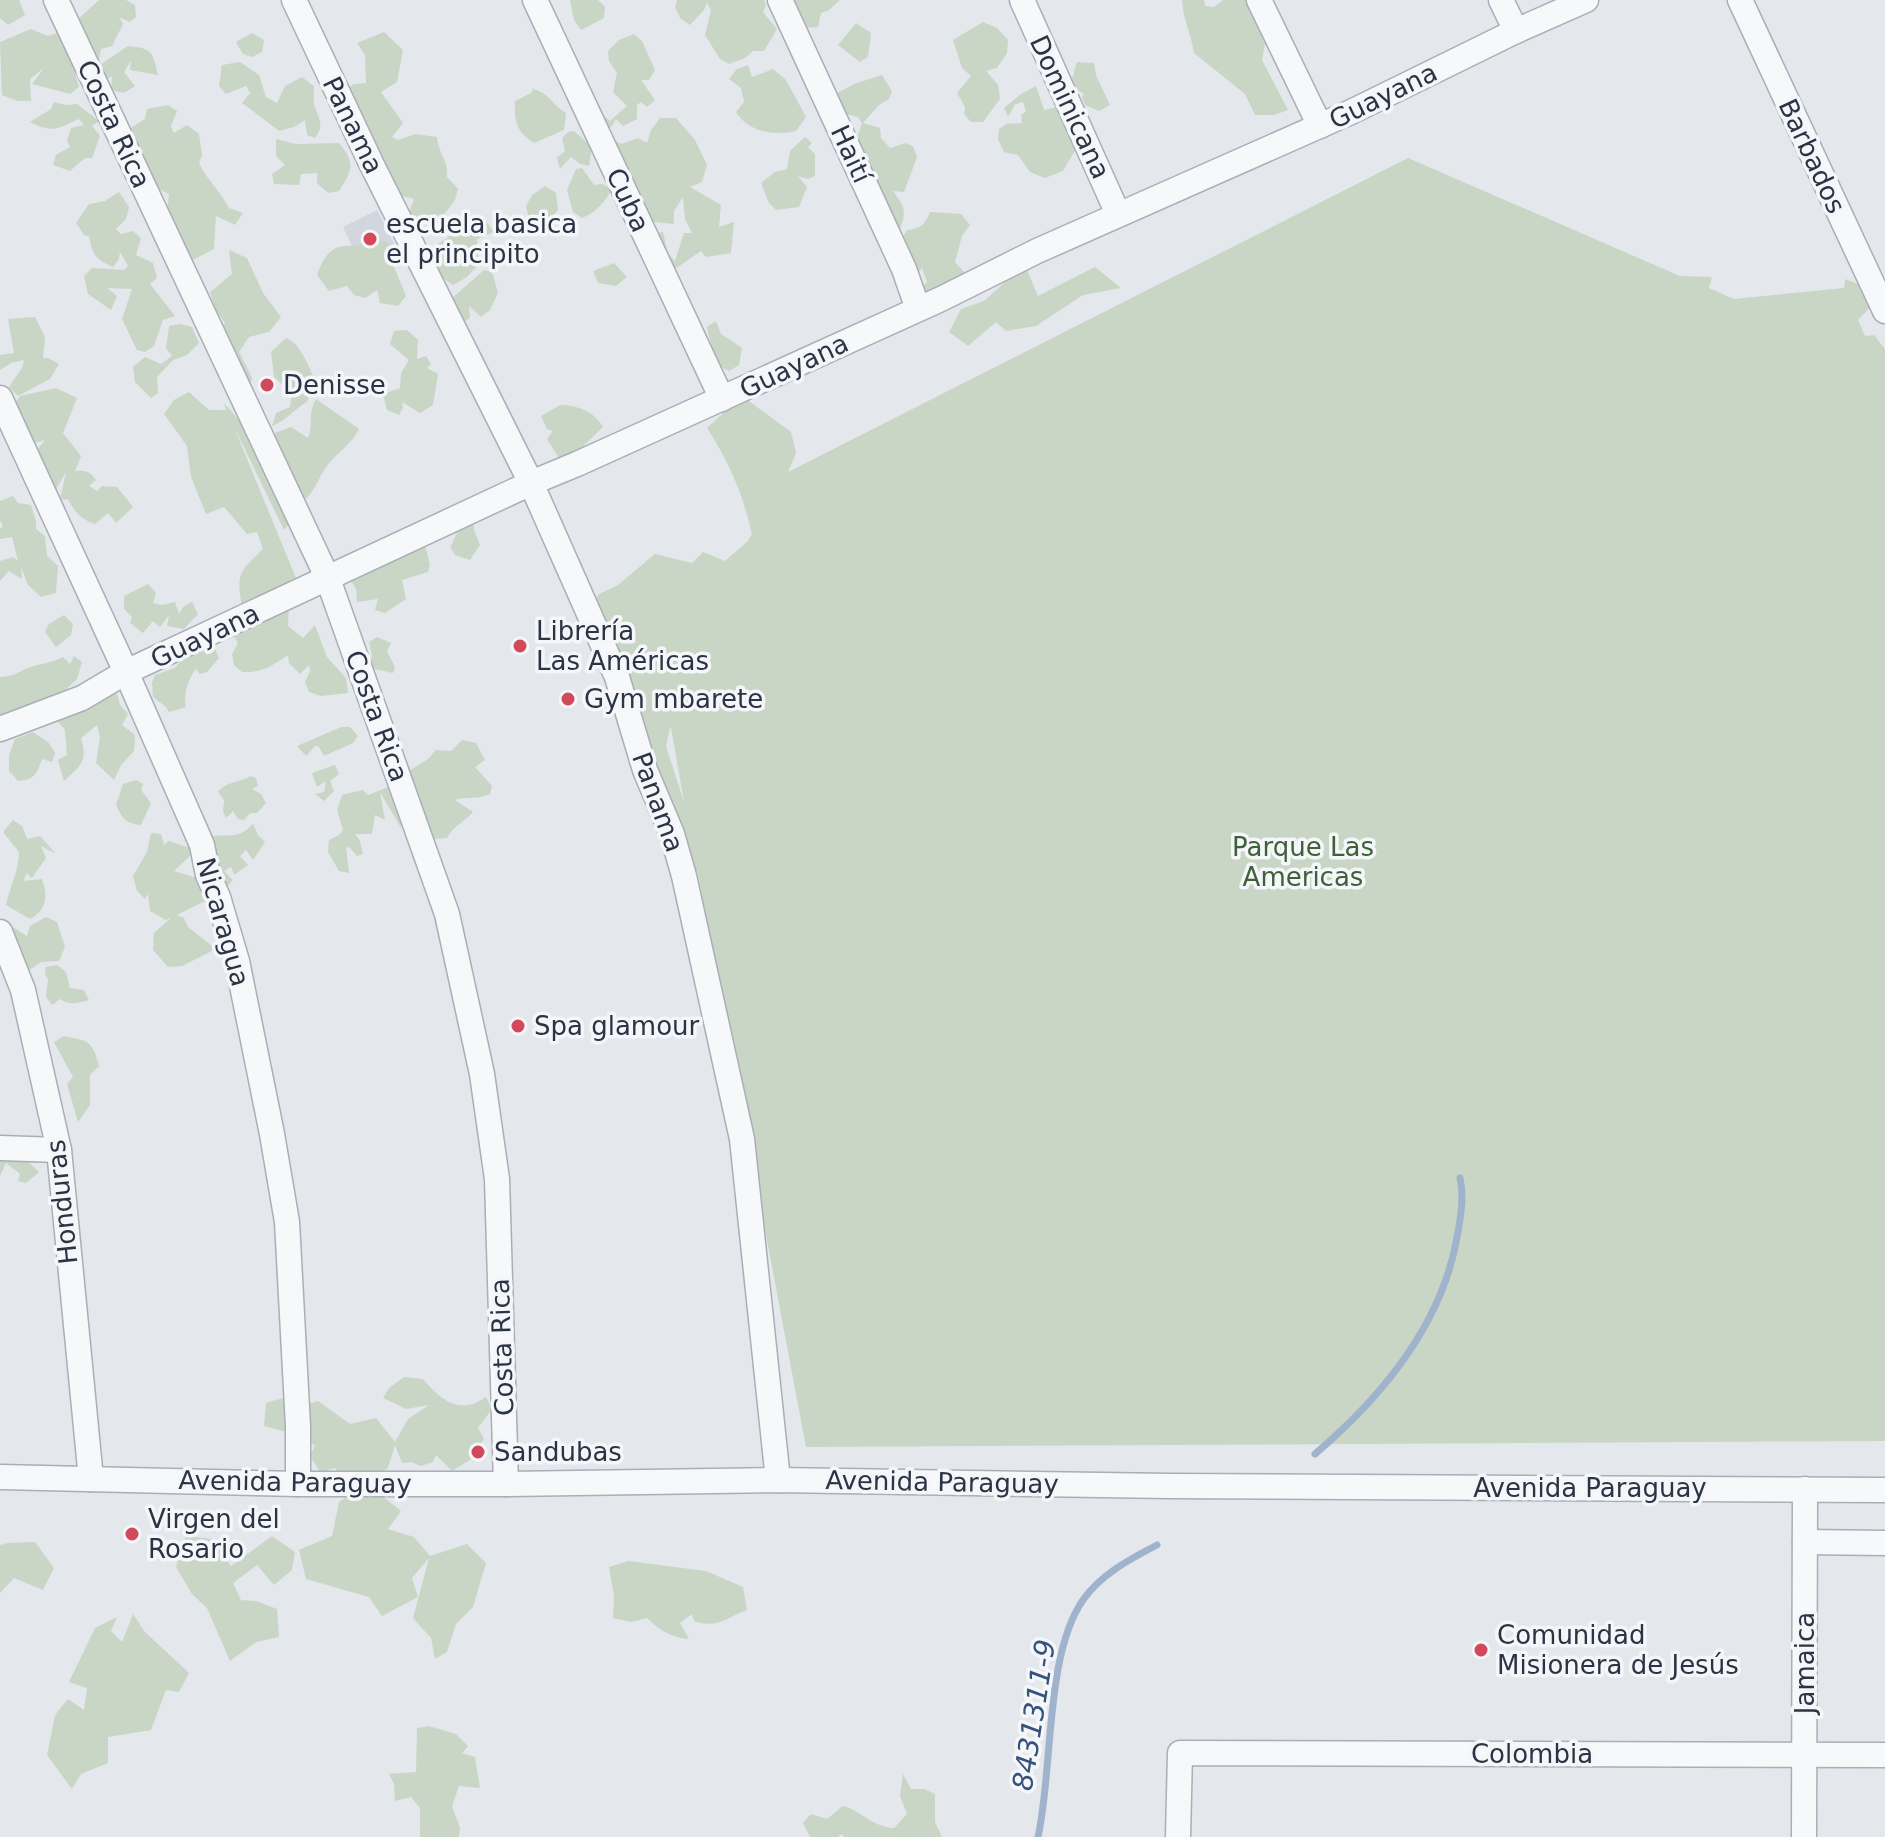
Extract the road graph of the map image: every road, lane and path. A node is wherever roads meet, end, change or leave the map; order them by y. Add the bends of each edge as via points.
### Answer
1 (56, 0) edge
2 (294, 0) edge
3 (535, 0) edge
4 (780, 0) edge
5 (1022, 0) edge
6 (1259, 0) edge
7 (1501, 0) edge
8 (1586, 0) edge
9 (1740, 0) edge
10 (1516, 31) junction
11 (1320, 126) junction
12 (1118, 214) junction
13 (918, 309) junction
14 (1885, 311) edge
15 (0, 398) edge
16 (722, 399) junction
17 (531, 483) junction
18 (328, 579) junction
19 (126, 672) junction
20 (0, 729) edge
21 (0, 932) edge
22 (0, 1148) edge
23 (59, 1150) junction
24 (0, 1477) edge
25 (91, 1479) junction
26 (778, 1480) junction
27 (298, 1484) junction
28 (506, 1484) junction
29 (1805, 1489) junction
30 (1885, 1490) edge
31 (1805, 1542) junction
32 (1885, 1543) edge
33 (1804, 1755) junction
34 (1885, 1755) edge
35 (1178, 1837) edge
36 (1804, 1837) edge

1 - 18 street, Costa Rica
2 - 17 street, Panama
3 - 16 street, Cuba
4 - 13 street, Haití
5 - 12 street, Dominicana
6 - 11 street
7 - 10 street
8 - 10 street, Guayana
9 - 14 street, Barbados
10 - 11 street, Guayana
11 - 12 street, Guayana
12 - 13 street, Guayana
13 - 16 street, Guayana
15 - 19 street, Nicaragua
16 - 17 street, Guayana
17 - 18 street, Guayana
17 - 26 street, Panama via 617,677 684,876 742,1139
18 - 19 street, Guayana
18 - 28 street, Costa Rica via 447,914 482,1074 497,1179
19 - 20 street, Guayana via 82,698
19 - 27 street, Nicaragua via 202,845 237,961 287,1222
21 - 23 street, Honduras via 23,990
22 - 23 street
23 - 25 street, Honduras
24 - 25 street, Avenida Paraguay
25 - 27 street, Avenida Paraguay
26 - 28 street, Avenida Paraguay
26 - 29 street, Avenida Paraguay
27 - 28 street, Avenida Paraguay
29 - 30 street, Avenida Paraguay
29 - 31 street, Jamaica
31 - 32 street
31 - 33 street, Jamaica
33 - 34 street, Colombia
33 - 35 street, Colombia via 1180,1753
33 - 36 street, Jamaica

